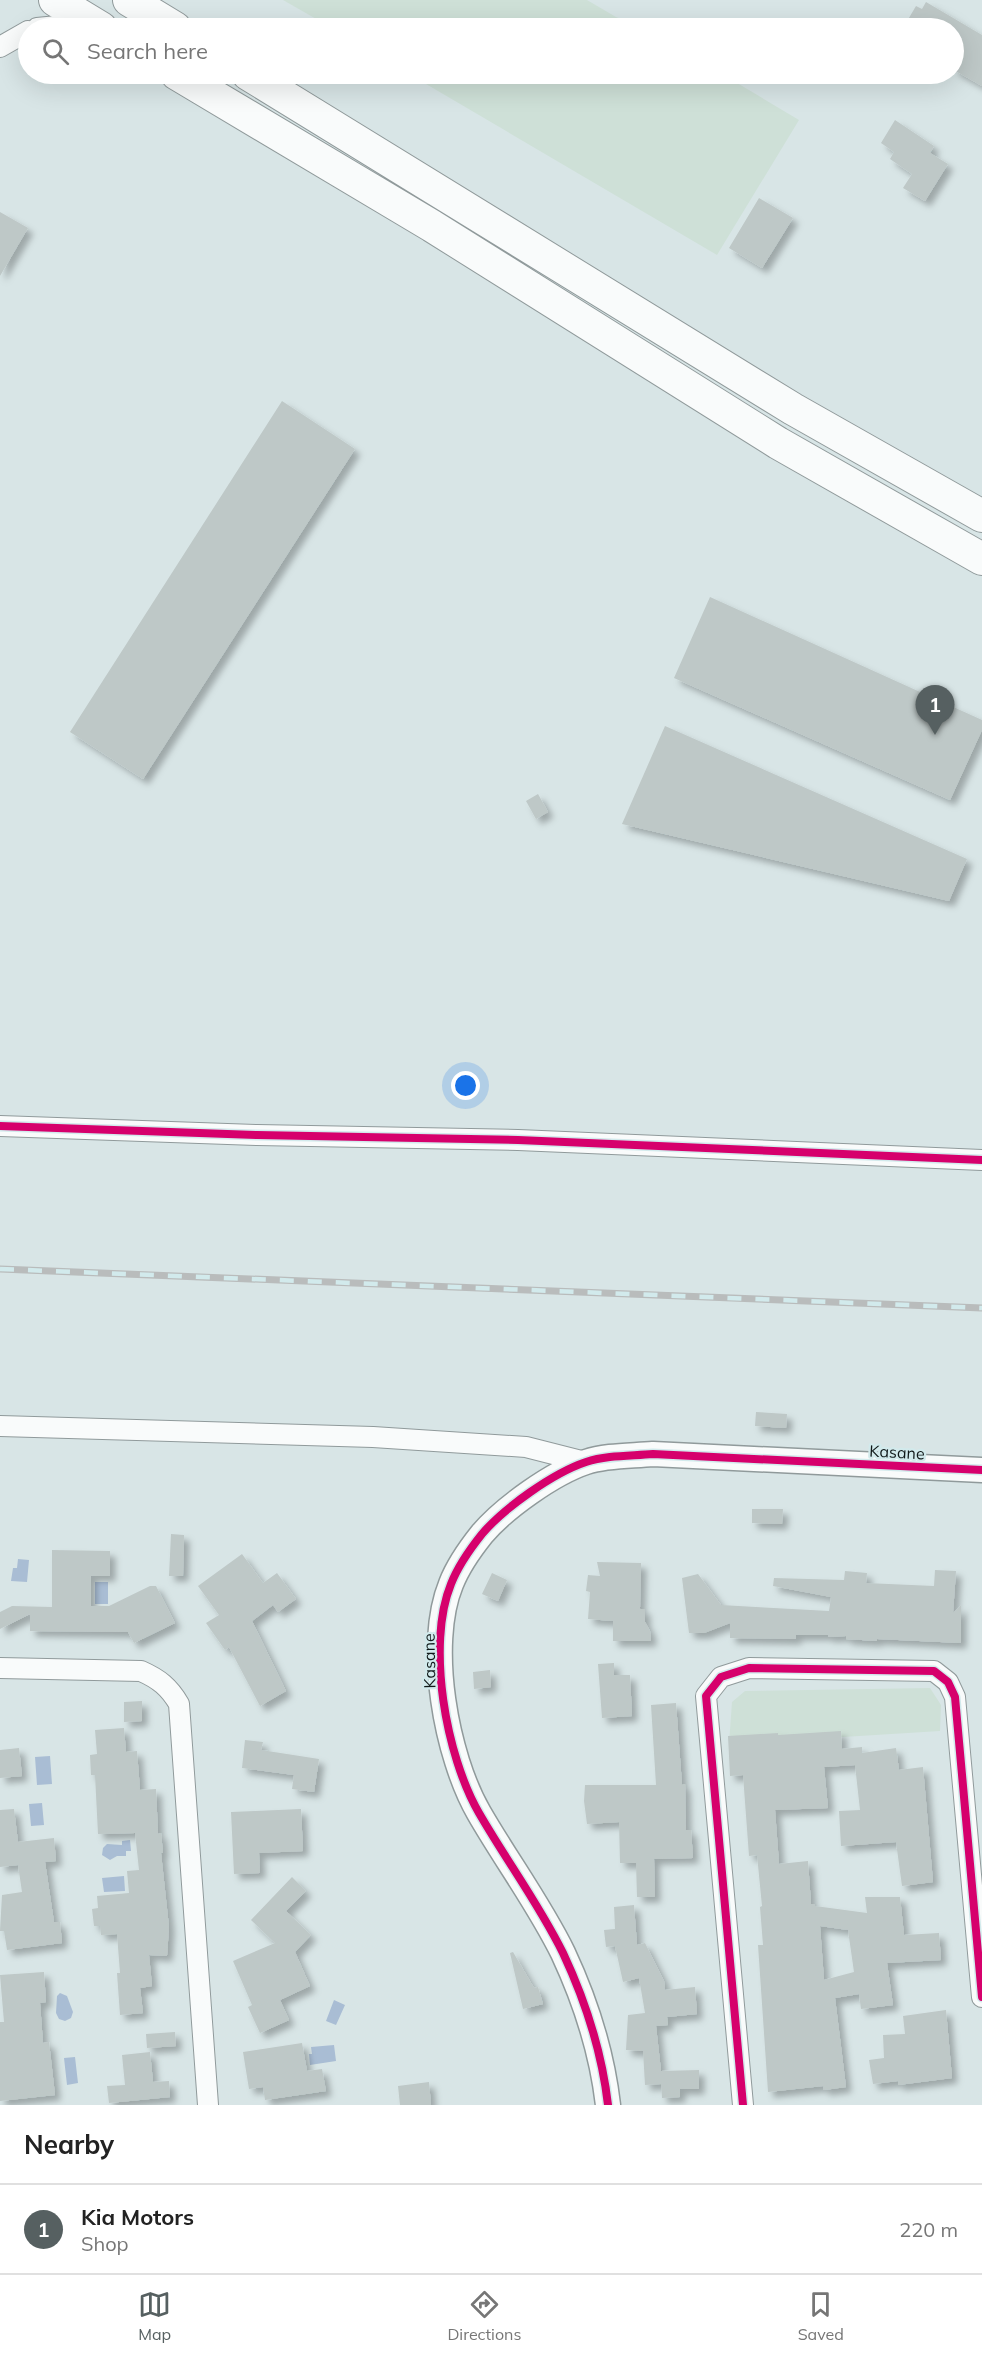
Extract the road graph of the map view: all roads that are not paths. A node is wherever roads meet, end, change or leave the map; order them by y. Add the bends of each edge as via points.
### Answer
1 (55, 0) edge
2 (129, 0) edge
3 (84, 18) edge
4 (159, 18) edge
5 (18, 37) edge
6 (0, 47) edge
7 (194, 84) edge
8 (264, 84) edge
9 (982, 516) edge
10 (982, 560) edge
11 (0, 1126) edge
12 (982, 1160) edge
13 (0, 1426) edge
14 (585, 1462) junction
15 (982, 1470) edge
16 (0, 1668) edge
17 (982, 1997) edge
18 (208, 2105) edge
19 (608, 2105) edge
20 (742, 2105) edge

1 - 3 highway
2 - 4 highway
5 - 6 street
7 - 10 highway via 432,226 778,443
8 - 9 highway via 793,409
11 - 12 street via 518,1140
13 - 14 street via 373,1437 526,1447
14 - 15 street, Kasane via 653,1454
14 - 19 street, Kasane via 516,1502 468,1552 450,1585 440,1633 441,1690 455,1754 477,1811 543,1916 589,2018
16 - 18 street via 141,1671 159,1678 179,1704
17 - 20 street via 955,1697 948,1682 933,1671 749,1668 722,1677 706,1696

